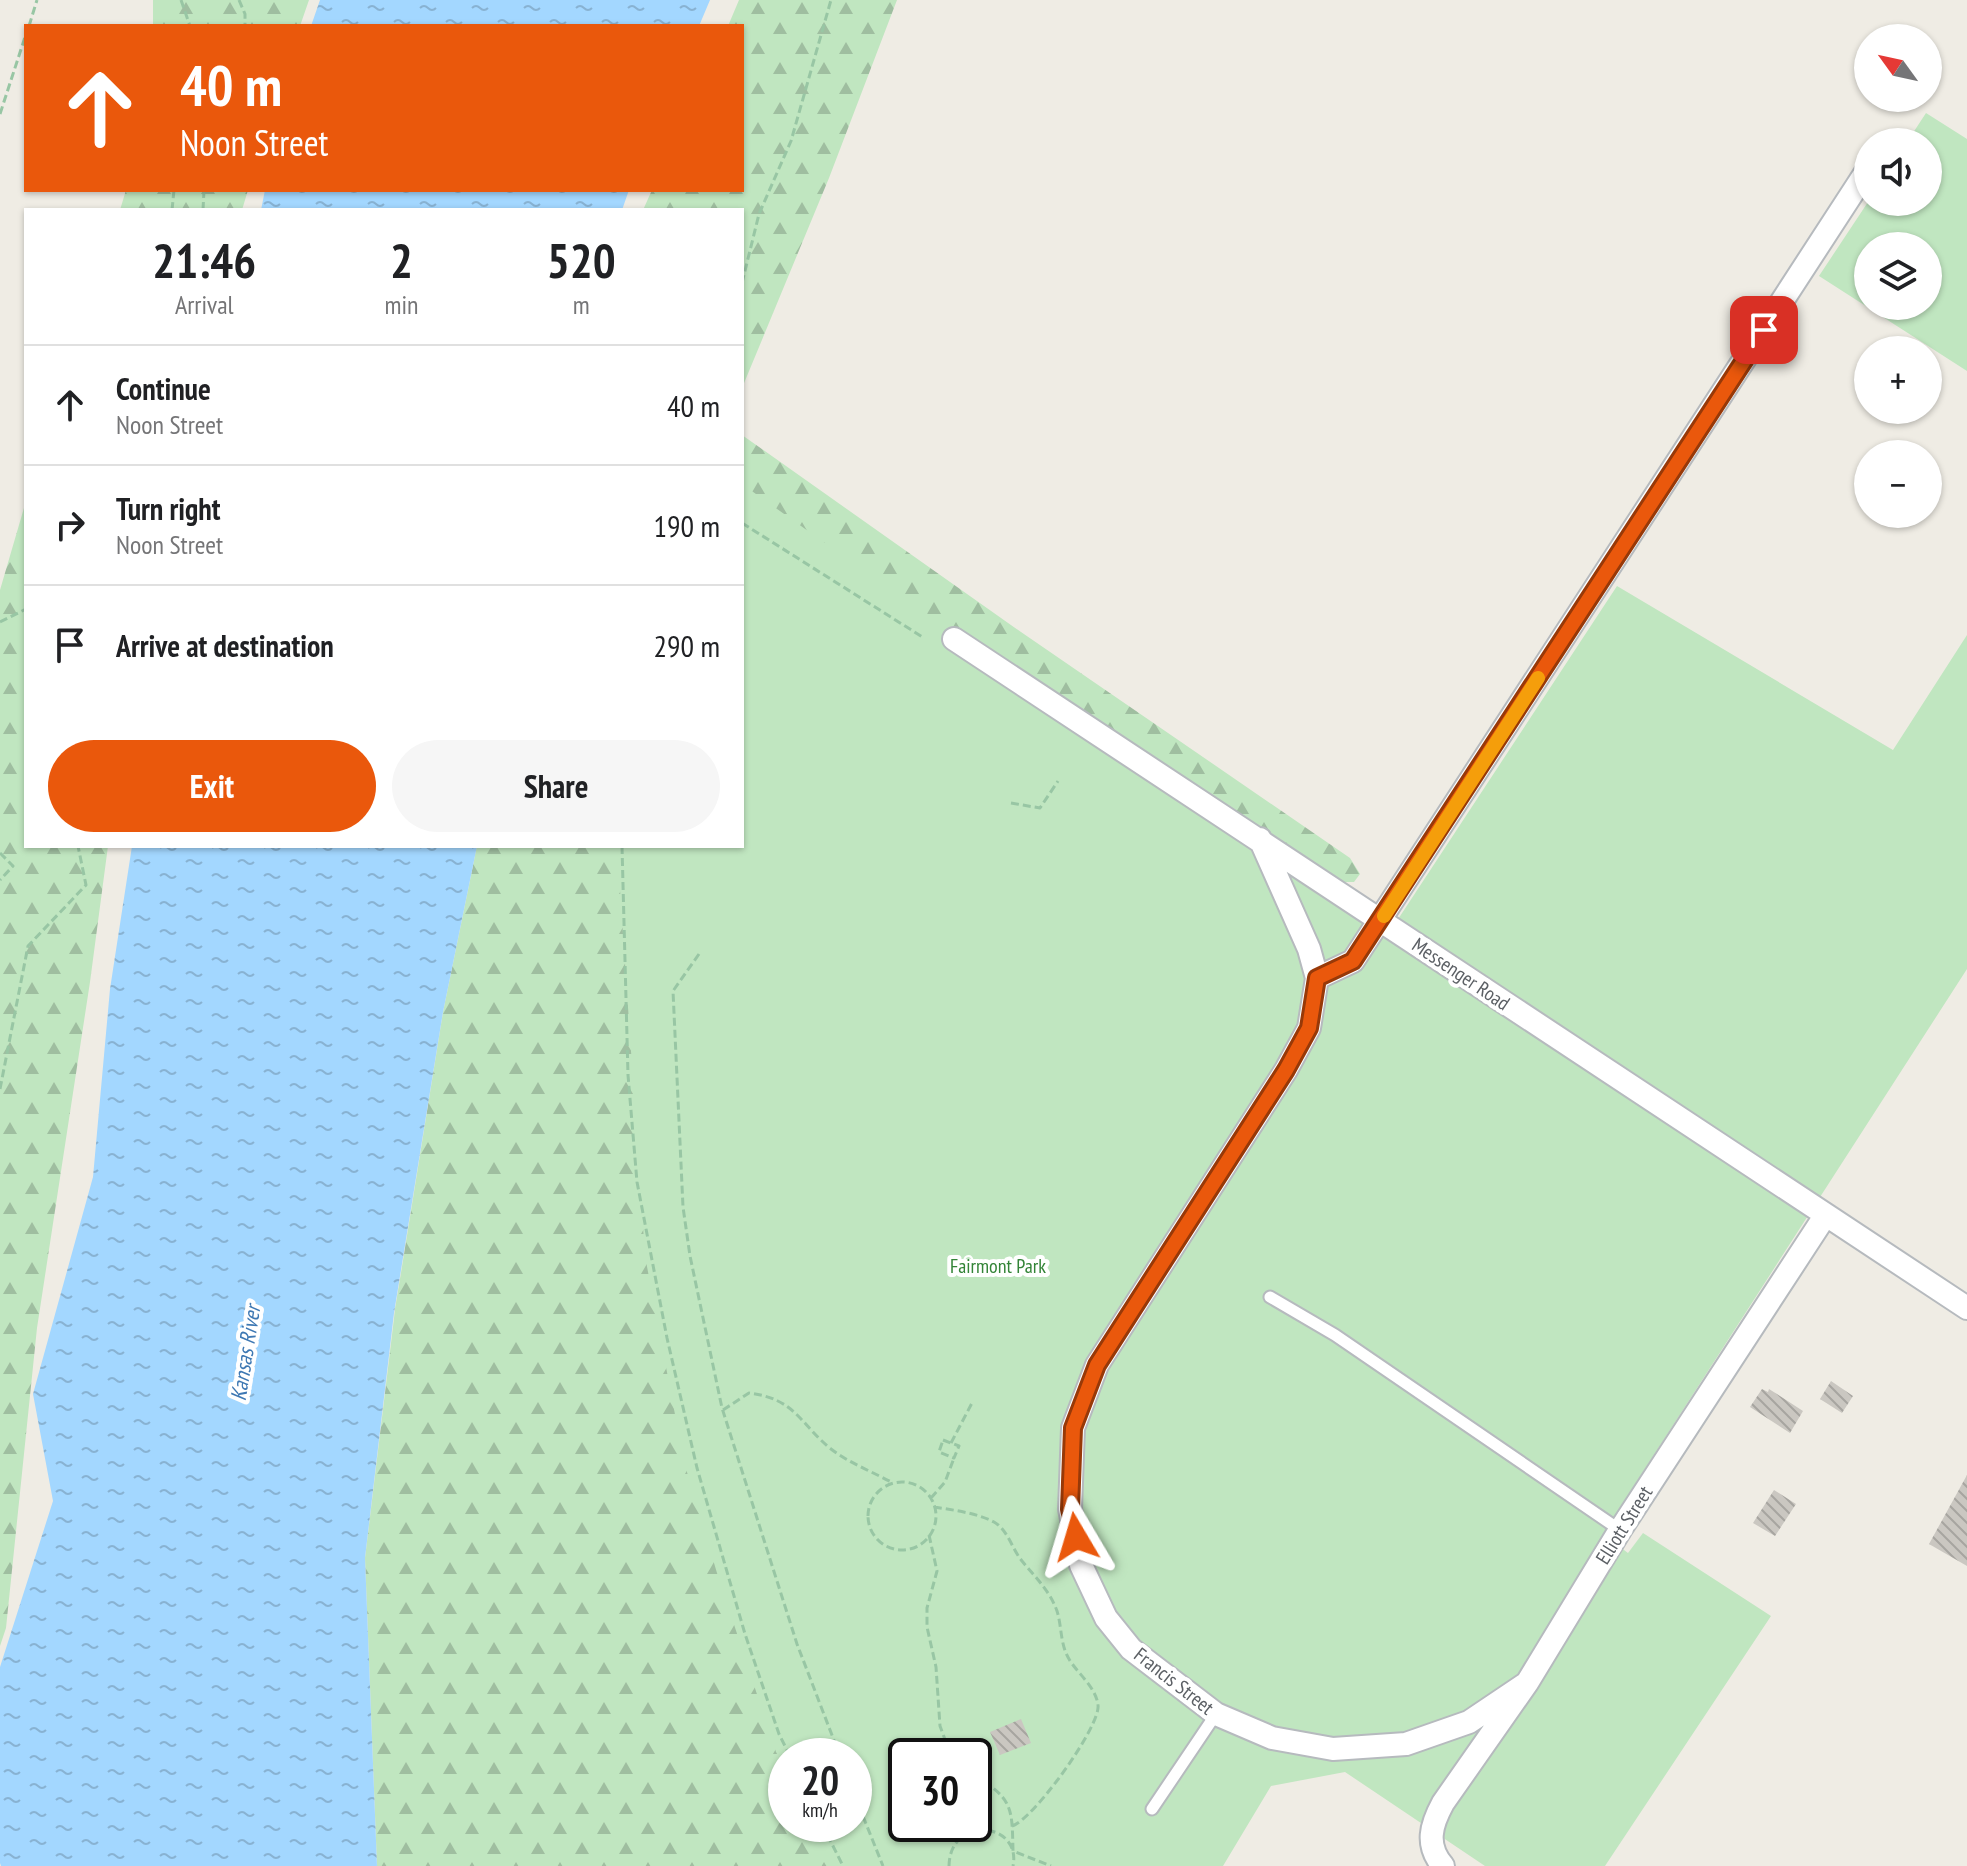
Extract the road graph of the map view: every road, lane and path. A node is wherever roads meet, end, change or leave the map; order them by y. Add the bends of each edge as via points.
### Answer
1 (37, 0) edge
2 (181, 0) edge
3 (239, 0) edge
4 (831, 0) edge
5 (30, 24) edge
6 (189, 24) edge
7 (245, 24) edge
8 (24, 40) edge
9 (0, 114) edge
10 (1854, 191) edge
11 (744, 275) edge
12 (744, 524) edge
13 (24, 610) edge
14 (0, 622) edge
15 (924, 638) dead end
16 (954, 639) dead end
17 (1058, 781) dead end
18 (1011, 803) dead end
19 (1260, 839) junction
20 (78, 848) edge
21 (622, 848) edge
22 (0, 853) edge
23 (0, 880) edge
24 (1381, 920) junction
25 (699, 954) dead end
26 (1317, 978) junction
27 (0, 1089) edge
28 (1825, 1216) junction
29 (1270, 1297) dead end
30 (1967, 1308) edge
31 (972, 1403) dead end
32 (722, 1410) junction
33 (951, 1443) junction
34 (954, 1458) junction
35 (893, 1483) junction
36 (931, 1498) junction
37 (934, 1507) junction
38 (1620, 1530) junction
39 (929, 1535) junction
40 (1527, 1683) junction
41 (1216, 1714) junction
42 (781, 1738) edge
43 (833, 1738) edge
44 (944, 1738) edge
45 (992, 1786) edge
46 (1152, 1809) dead end
47 (1012, 1826) junction
48 (872, 1839) edge
49 (831, 1842) edge
50 (1013, 1851) junction
51 (843, 1866) edge
52 (883, 1866) edge
53 (949, 1866) edge
54 (1013, 1866) edge
55 (1051, 1866) edge
56 (1443, 1866) edge

1 - 5 path
2 - 6 path
3 - 7 path
4 - 11 path via 791,141 759,214
8 - 9 path
10 - 24 street
12 - 15 path
13 - 14 path
16 - 19 street, Messenger Road
17 - 18 path via 1040,808
19 - 24 street, Messenger Road
19 - 26 street
20 - 27 path via 86,885 28,946
21 - 42 path via 628,1075 637,1182 697,1468
22 - 23 path via 13,866
24 - 26 street via 1353,961
24 - 28 street, Messenger Road
25 - 32 path via 673,991 679,1137 690,1256
26 - 41 street, Francis Street via 1309,1028 1097,1365 1073,1428 1070,1509 1081,1565 1106,1618 1131,1649
28 - 30 street, Messenger Road
28 - 38 street, Elliott Street
29 - 38 lane via 1335,1335
31 - 33 path
32 - 35 path via 749,1393 781,1402 832,1450
32 - 43 path via 797,1644
33 - 34 path via 959,1446
33 - 34 path via 943,1440 939,1452
34 - 36 path via 945,1482
35 - 36 path via 918,1486
35 - 39 path via 873,1498 868,1515 872,1533 886,1546 905,1549
36 - 37 path
37 - 39 path
37 - 47 path via 995,1522 1006,1534 1057,1611 1068,1658 1098,1704 1097,1718 1065,1769 1032,1813
38 - 40 street, Elliott Street
39 - 44 path via 937,1571 927,1627
40 - 41 street, Francis Street via 1469,1722 1406,1744 1333,1749 1272,1738
40 - 56 street, Elliott Street via 1433,1822 1430,1837
41 - 46 lane
45 - 47 path via 1009,1802
47 - 50 path
48 - 52 path
49 - 51 path
50 - 53 path via 999,1834 978,1829 959,1839
50 - 54 path
50 - 55 path

